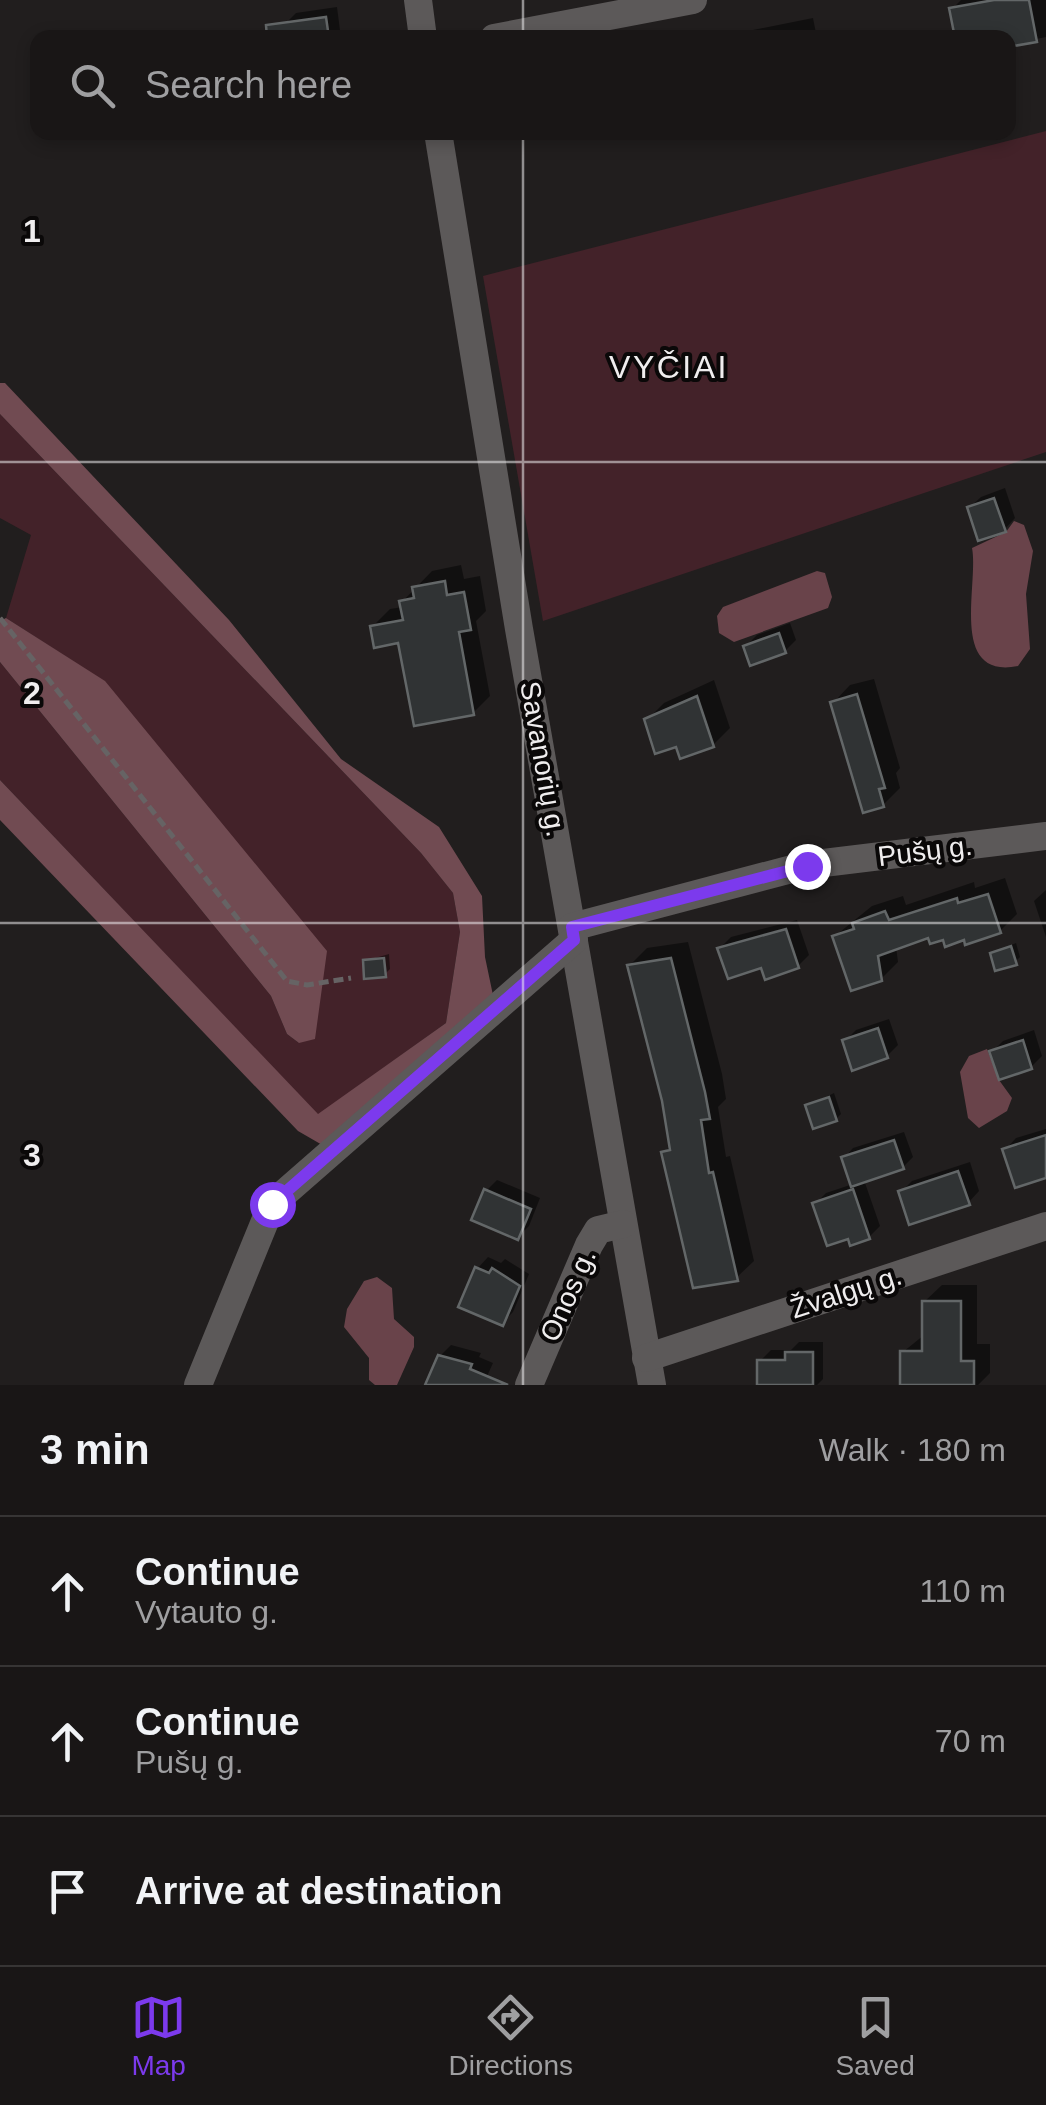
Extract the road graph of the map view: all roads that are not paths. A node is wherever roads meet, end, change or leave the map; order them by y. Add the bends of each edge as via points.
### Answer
1 (418, 0) edge
2 (693, 0) edge
3 (422, 30) edge
4 (536, 30) edge
5 (439, 140) edge
6 (1046, 836) edge
7 (573, 934) junction
8 (623, 1224) junction
9 (1046, 1226) edge
10 (649, 1372) edge
11 (198, 1385) edge
12 (529, 1385) edge

1 - 3 street
2 - 4 street
5 - 7 street, Savanorių g.
6 - 7 street, Pušų g. via 807,866
7 - 8 street, Savanorių g.
7 - 11 street via 272,1204
8 - 10 street, Savanorių g.
8 - 12 street, Onos g. via 598,1230 589,1245
9 - 10 street, Žvalgų g.

